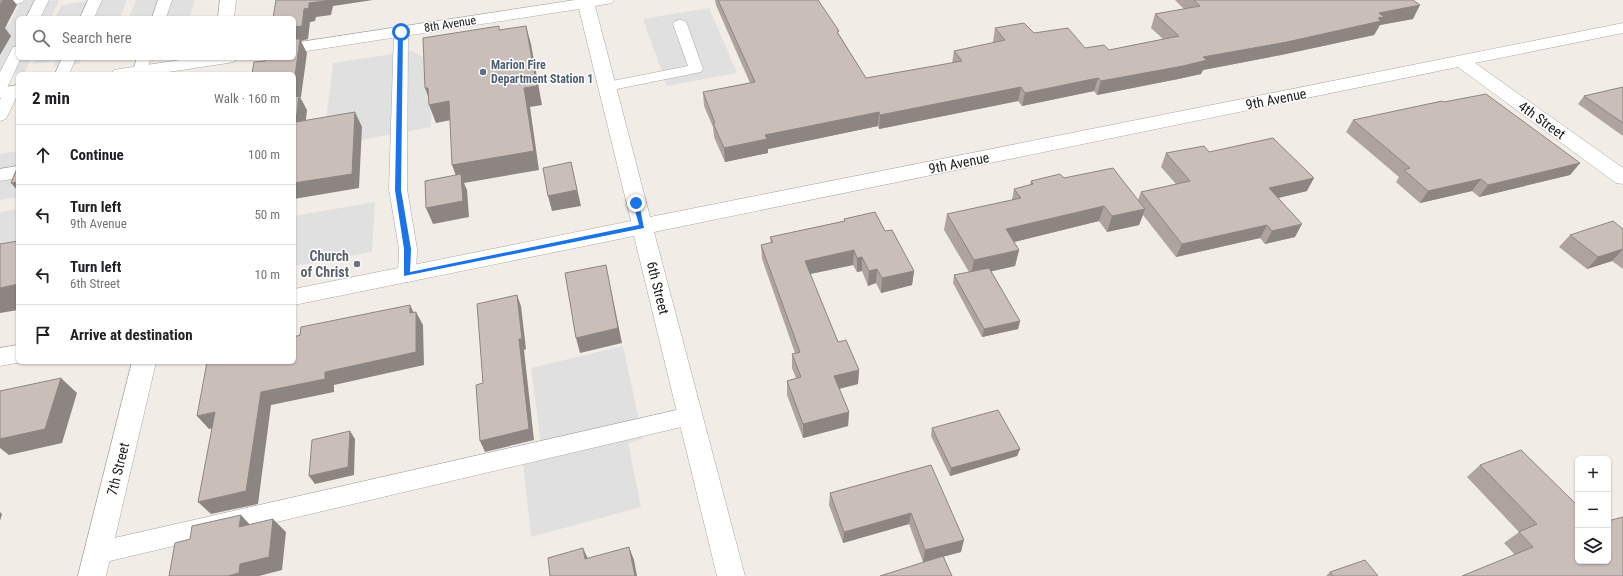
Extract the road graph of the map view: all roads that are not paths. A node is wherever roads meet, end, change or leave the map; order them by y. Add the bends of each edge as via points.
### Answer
1 (17, 0) edge
2 (42, 0) edge
3 (95, 0) edge
4 (165, 0) edge
5 (606, 0) edge
6 (228, 1) edge
7 (0, 2) edge
8 (585, 2) edge
9 (34, 16) edge
10 (88, 16) edge
11 (160, 16) edge
12 (226, 16) edge
13 (680, 24) dead end
14 (1623, 28) edge
15 (401, 32) junction
16 (296, 48) edge
17 (16, 57) edge
18 (68, 60) edge
19 (1461, 61) junction
20 (220, 62) edge
21 (142, 64) edge
22 (63, 72) edge
23 (124, 72) edge
24 (606, 86) junction
25 (7, 90) edge
26 (0, 116) edge
27 (16, 172) edge
28 (0, 175) edge
29 (1623, 178) edge
30 (642, 227) junction
31 (406, 275) junction
32 (296, 298) edge
33 (16, 354) edge
34 (0, 357) edge
35 (144, 364) edge
36 (690, 416) junction
37 (94, 564) edge
38 (731, 576) edge

1 - 7 lane
2 - 9 lane
3 - 10 lane
4 - 11 lane
5 - 8 street, 8th Avenue
6 - 12 street
8 - 15 street, 8th Avenue
8 - 24 street, 6th Street
13 - 24 lane via 696,69
14 - 19 street, 9th Avenue
15 - 16 street, 8th Avenue
15 - 31 lane via 398,190 408,249
17 - 25 lane
18 - 22 lane
19 - 29 street, 4th Street
19 - 30 street, 9th Avenue
20 - 21 street
21 - 23 street
24 - 30 street, 6th Street
25 - 26 lane
27 - 28 lane
30 - 31 street, 9th Avenue
30 - 36 street, 6th Street
31 - 32 street, 9th Avenue
33 - 34 street
35 - 37 street, 7th Street
36 - 37 lane
36 - 38 street, 6th Street

